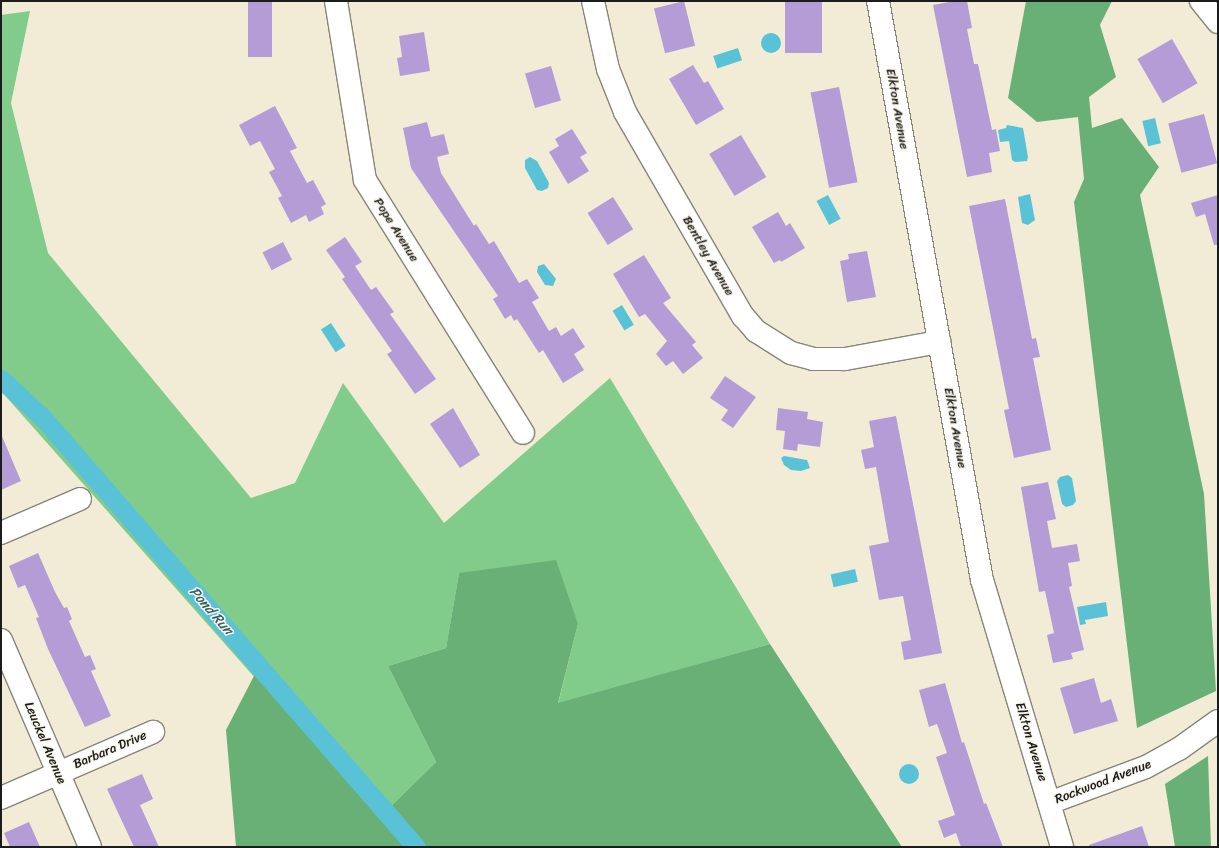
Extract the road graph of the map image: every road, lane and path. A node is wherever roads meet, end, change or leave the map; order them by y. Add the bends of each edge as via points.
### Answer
1 (336, 1) edge
2 (593, 1) edge
3 (878, 1) edge
4 (1201, 1) edge
5 (1218, 22) edge
6 (939, 342) junction
7 (523, 433) dead end
8 (80, 499) dead end
9 (1, 533) edge
10 (1, 640) edge
11 (1218, 721) edge
12 (153, 732) dead end
13 (58, 773) junction
14 (1, 798) edge
15 (1049, 803) junction
16 (90, 847) edge
17 (1062, 847) edge

1 - 7 street, Pope Avenue via 365,180
2 - 6 street, Bentley Avenue via 608,69 625,112 743,316 756,331 791,353 813,359 845,359
3 - 6 street, Elkton Avenue
4 - 5 street
6 - 15 street, Elkton Avenue via 982,580
8 - 9 street
10 - 13 street, Leuckel Avenue
11 - 15 street, Rockwood Avenue via 1179,749 1146,767
12 - 13 street, Barbara Drive
13 - 14 street, Barbara Drive
13 - 16 street, Leuckel Avenue
15 - 17 street, Elkton Avenue

